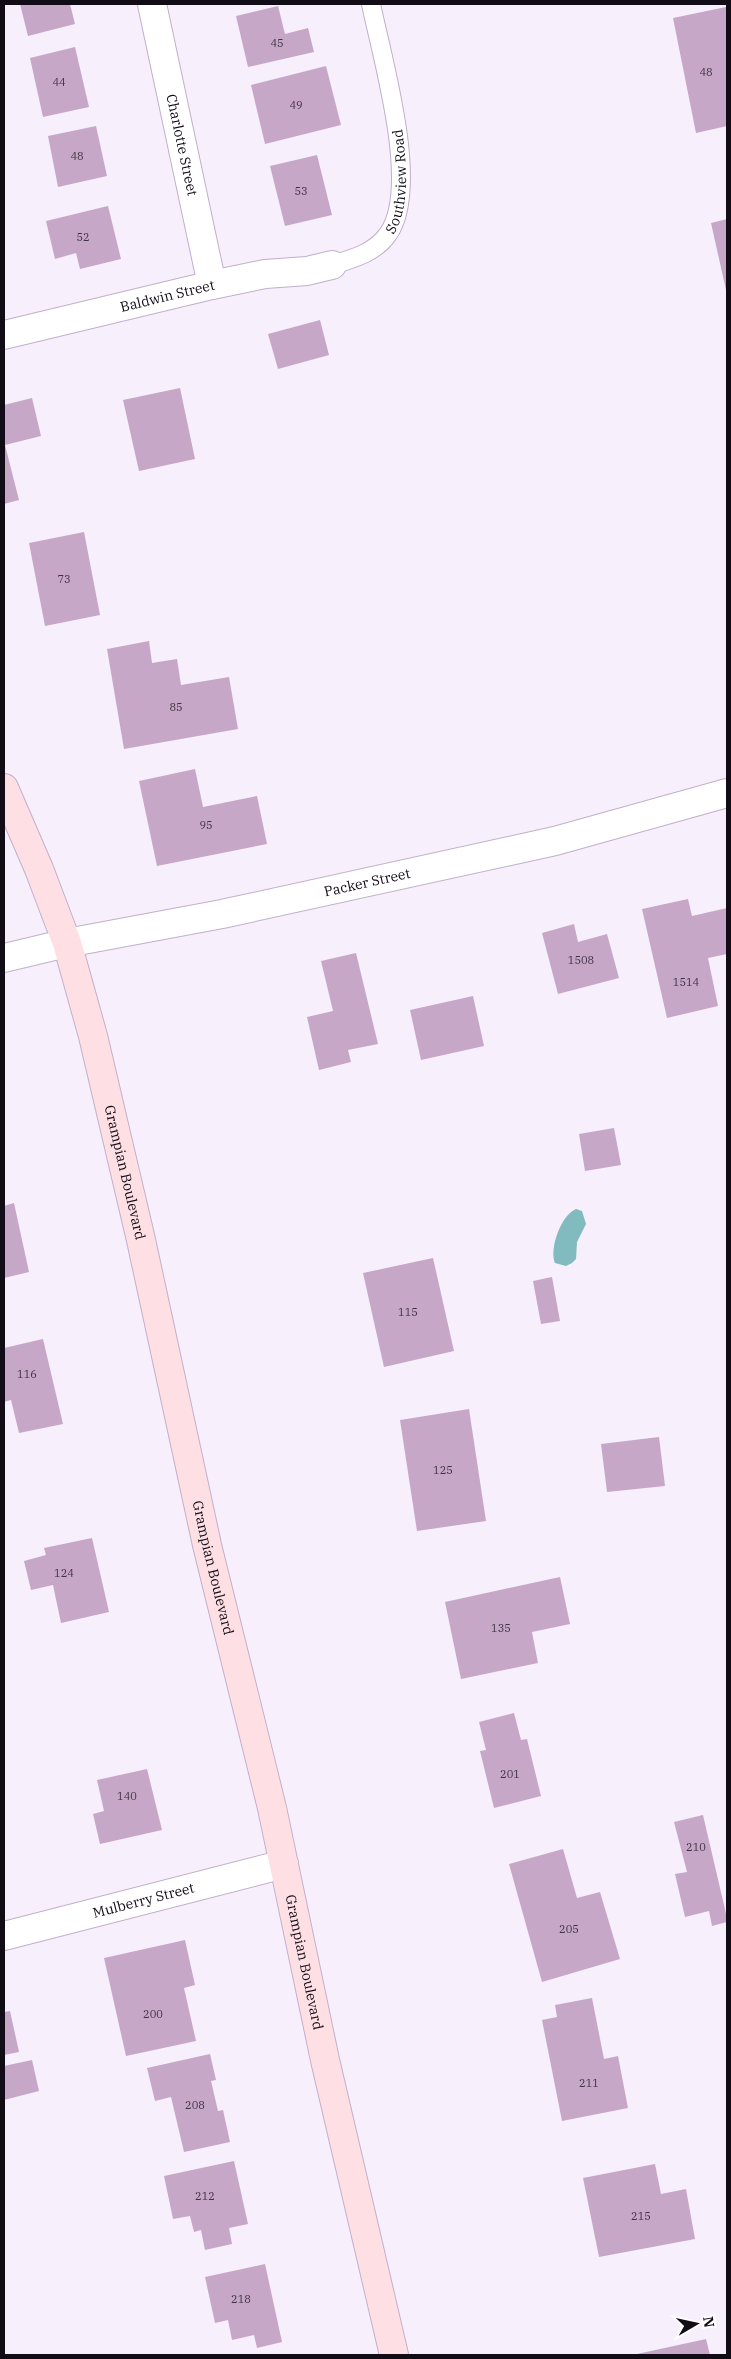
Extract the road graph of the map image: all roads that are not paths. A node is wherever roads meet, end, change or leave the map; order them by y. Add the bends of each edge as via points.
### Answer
1 (152, 4) edge
2 (372, 4) edge
3 (332, 265) joint
4 (212, 285) junction
5 (4, 334) edge
6 (4, 788) edge
7 (727, 793) edge
8 (66, 943) junction
9 (4, 958) edge
10 (284, 1864) junction
11 (4, 1936) edge
12 (394, 2355) edge

1 - 4 street, Charlotte Street
2 - 3 lane, Southview Road via 394,116 402,194 395,221 387,235 373,249
3 - 4 street, Baldwin Street
4 - 5 street, Baldwin Street
6 - 8 street, Grampian Boulevard
7 - 8 street, Packer Street via 555,841 222,914
8 - 9 street, Packer Street
8 - 10 street, Grampian Boulevard via 93,1036 207,1545
10 - 11 street, Mulberry Street
10 - 12 street, Grampian Boulevard via 324,2060

